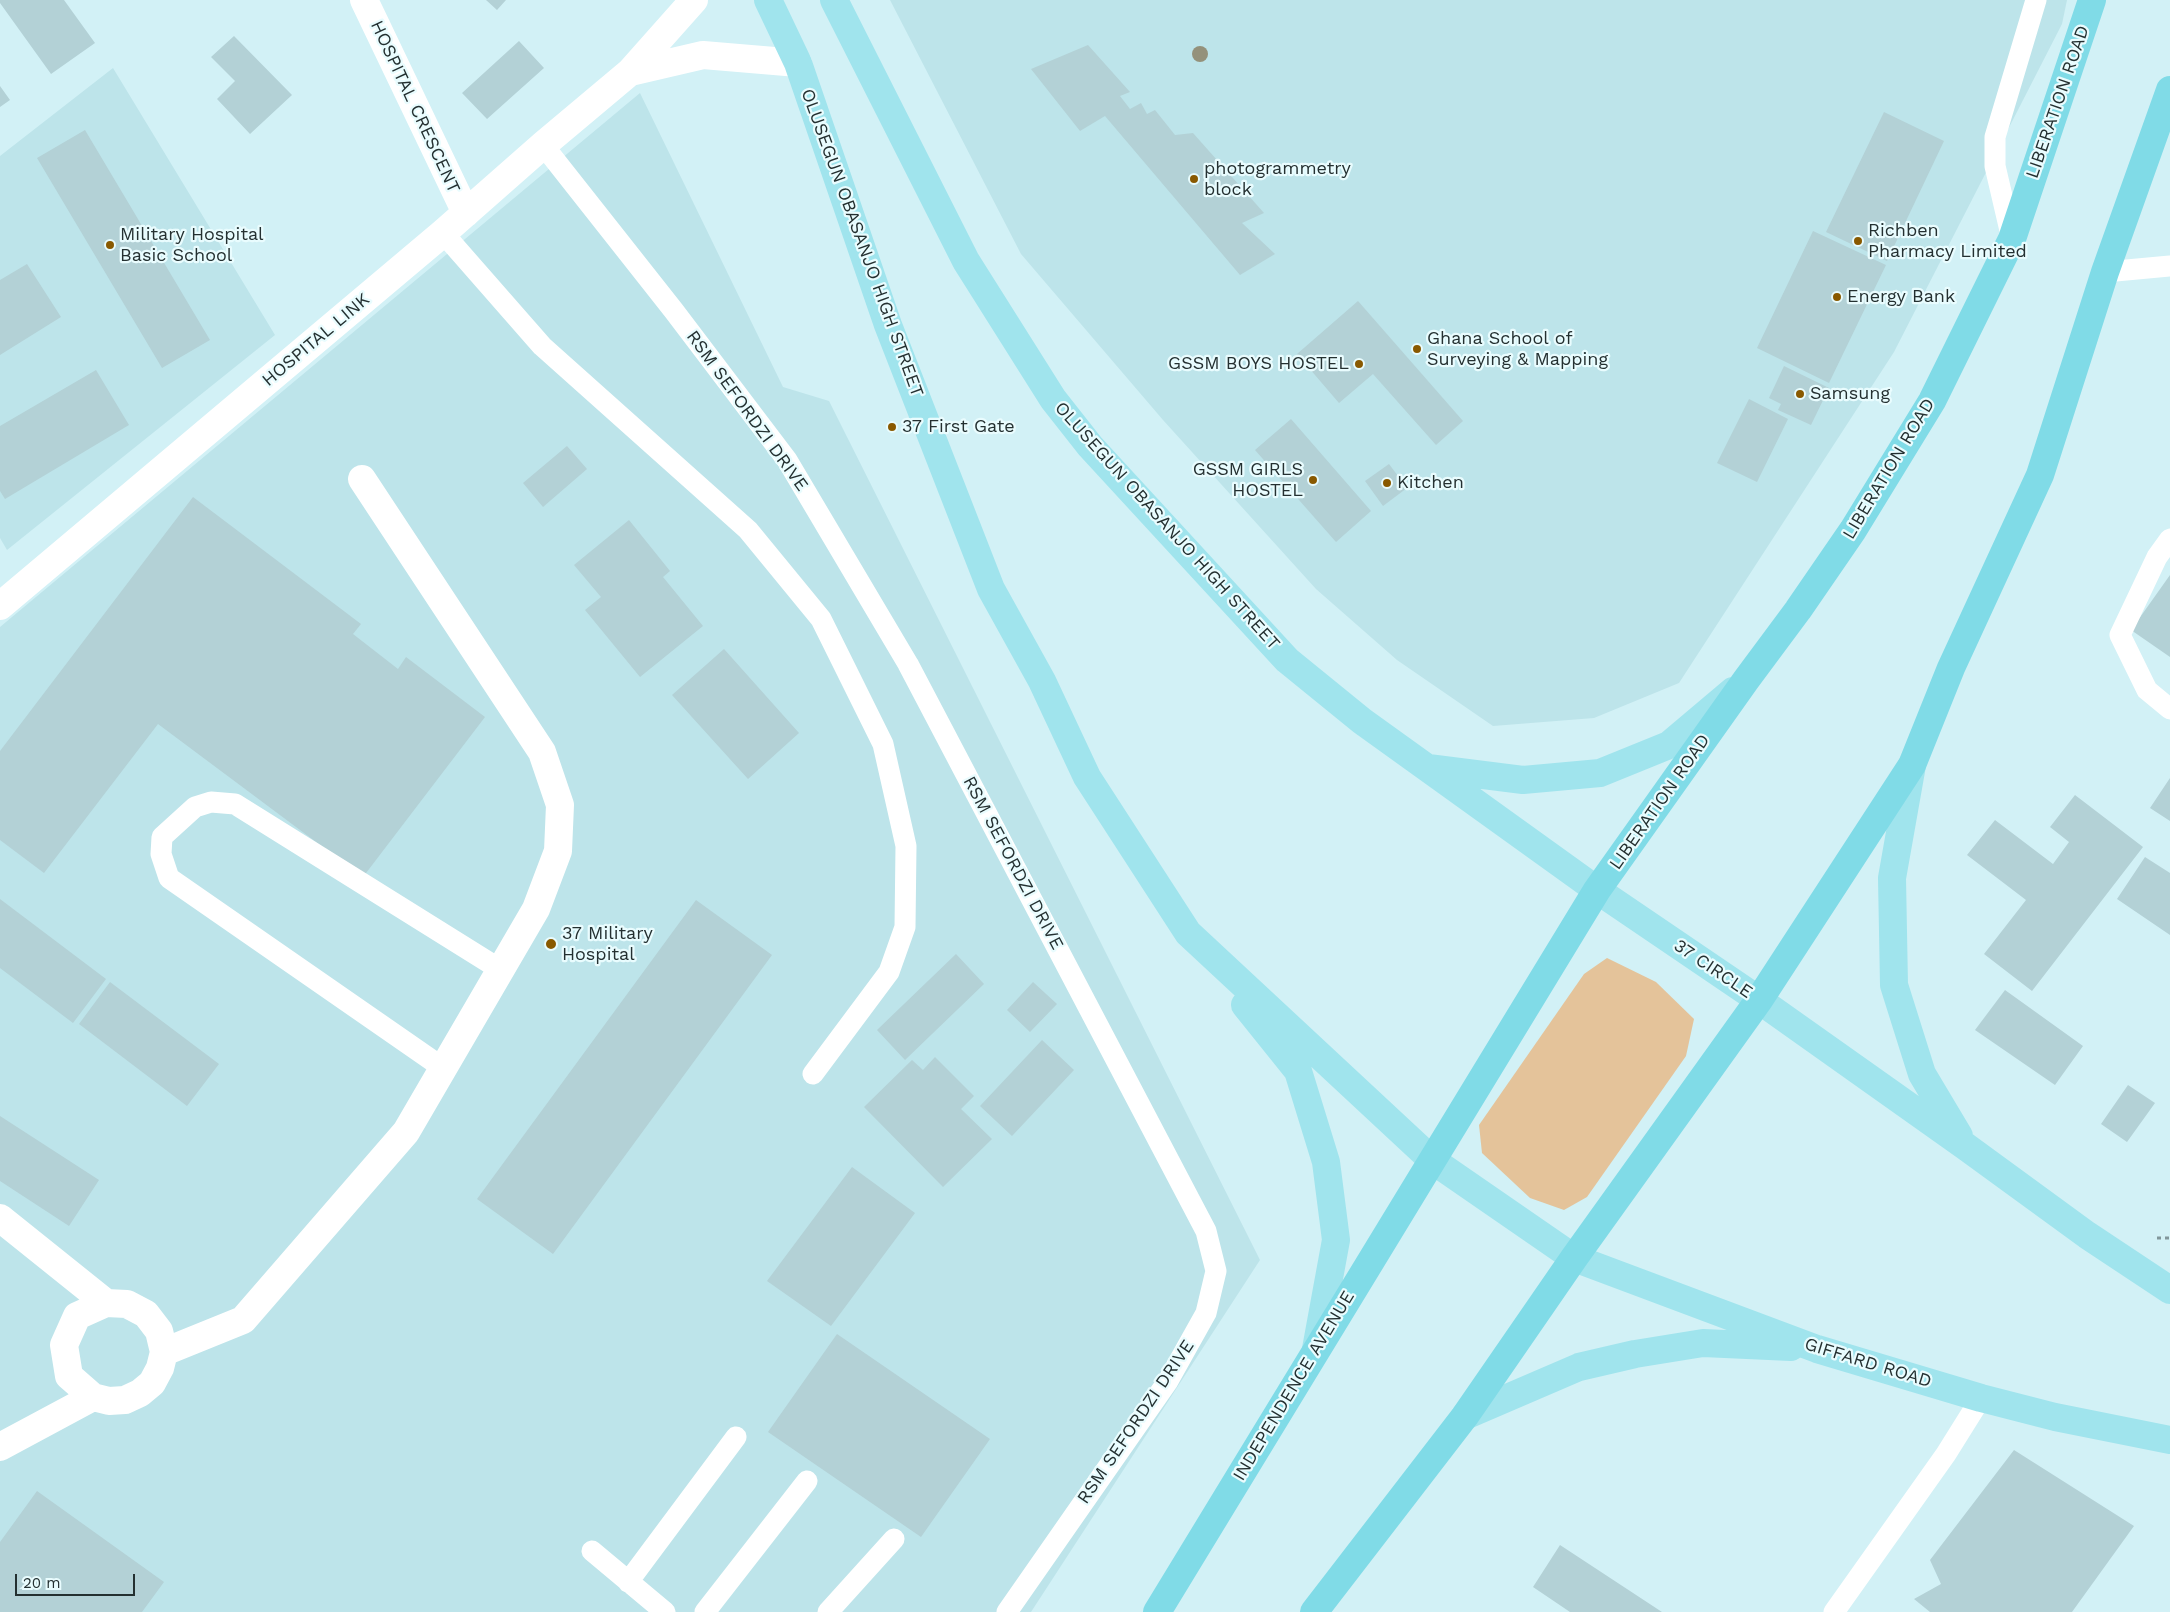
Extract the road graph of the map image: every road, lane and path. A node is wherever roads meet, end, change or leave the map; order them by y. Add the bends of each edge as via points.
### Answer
1 (364, 0) edge
2 (694, 0) edge
3 (768, 0) edge
4 (834, 0) edge
5 (2036, 0) edge
6 (2092, 0) edge
7 (798, 63) junction
8 (630, 72) junction
9 (2170, 90) edge
10 (543, 145) junction
11 (466, 213) junction
12 (443, 233) junction
13 (2012, 239) junction
14 (2170, 266) edge
15 (2105, 272) junction
16 (362, 479) dead end
17 (2170, 539) edge
18 (0, 606) edge
19 (1746, 680) junction
20 (2170, 710) edge
21 (1912, 765) junction
22 (1425, 767) junction
23 (1598, 890) junction
24 (1188, 933) junction
25 (501, 970) junction
26 (1759, 1000) junction
27 (443, 1068) junction
28 (813, 1074) dead end
29 (1965, 1146) junction
30 (1432, 1160) junction
31 (0, 1218) edge
32 (1574, 1258) junction
33 (2170, 1290) edge
34 (106, 1302) junction
35 (1316, 1349) junction
36 (1817, 1349) junction
37 (164, 1352) junction
38 (93, 1397) junction
39 (1981, 1398) junction
40 (1465, 1416) junction
41 (736, 1437) dead end
42 (2170, 1440) edge
43 (0, 1447) edge
44 (807, 1481) dead end
45 (894, 1539) dead end
46 (592, 1551) dead end
47 (628, 1582) junction
48 (665, 1612) edge
49 (704, 1612) edge
50 (828, 1612) edge
51 (1007, 1612) edge
52 (1157, 1612) edge
53 (1314, 1612) edge
54 (1834, 1612) edge

1 - 11 street, HOSPITAL CRESCENT
2 - 8 street, HOSPITAL LINK
3 - 7 main road, OLUSEGUN OBASANJO HIGH STREET
4 - 22 main road, OLUSEGUN OBASANJO HIGH STREET via 966,261 1053,399 1090,446 1287,660
5 - 13 lane via 1995,137 1995,166
6 - 13 highway, LIBERATION ROAD
7 - 8 street, HOSPITAL LINK via 703,55
7 - 24 main road, OLUSEGUN OBASANJO HIGH STREET via 888,325 991,589 1042,681 1087,777
8 - 10 street, HOSPITAL LINK
9 - 15 highway
10 - 11 street, HOSPITAL LINK
10 - 51 lane, RSM SEFORDZI DRIVE via 787,460 908,664 1206,1231 1216,1271 1206,1313 1168,1381
11 - 12 street, HOSPITAL LINK
12 - 18 street, HOSPITAL LINK
12 - 28 lane via 542,346 748,530 821,619 883,744 906,846 905,927 889,972
13 - 19 highway, LIBERATION ROAD via 1932,401 1853,530
14 - 15 lane
15 - 21 highway via 2040,476 1952,668
16 - 25 street via 542,752 560,805 558,851 536,909
17 - 20 lane via 2157,557 2120,635 2147,690
19 - 22 main road via 1669,745 1600,773 1523,780
19 - 23 highway, LIBERATION ROAD
21 - 26 highway
21 - 29 main road via 1892,878 1894,985 1922,1074
22 - 23 main road, OLUSEGUN OBASANJO HIGH STREET
23 - 26 main road, 37 CIRCLE
23 - 30 highway
24 - 30 main road, OLUSEGUN OBASANJO HIGH STREET
24 - 35 main road via 1298,1071 1326,1162 1336,1240
25 - 27 street
25 - 27 lane via 235,804 211,802 195,807 162,837 161,854 169,878
26 - 29 main road
26 - 32 highway, 37 CIRCLE
27 - 37 street via 406,1132 242,1320
29 - 33 main road via 2087,1235
30 - 32 main road
30 - 35 highway, INDEPENDENCE AVENUE
31 - 34 street
32 - 36 main road, GIFFARD ROAD
32 - 40 highway
34 - 37 street via 127,1304 146,1314 159,1331
34 - 38 street via 78,1316 64,1345 70,1376
35 - 52 highway, INDEPENDENCE AVENUE
36 - 39 main road, GIFFARD ROAD
36 - 40 main road via 1703,1343 1635,1354 1579,1367
37 - 38 street via 152,1383 140,1393 125,1400
38 - 43 street
39 - 42 main road, GIFFARD ROAD
39 - 54 lane via 1946,1454
40 - 53 highway
41 - 47 lane
44 - 49 lane
45 - 50 lane
46 - 47 lane
47 - 48 lane

